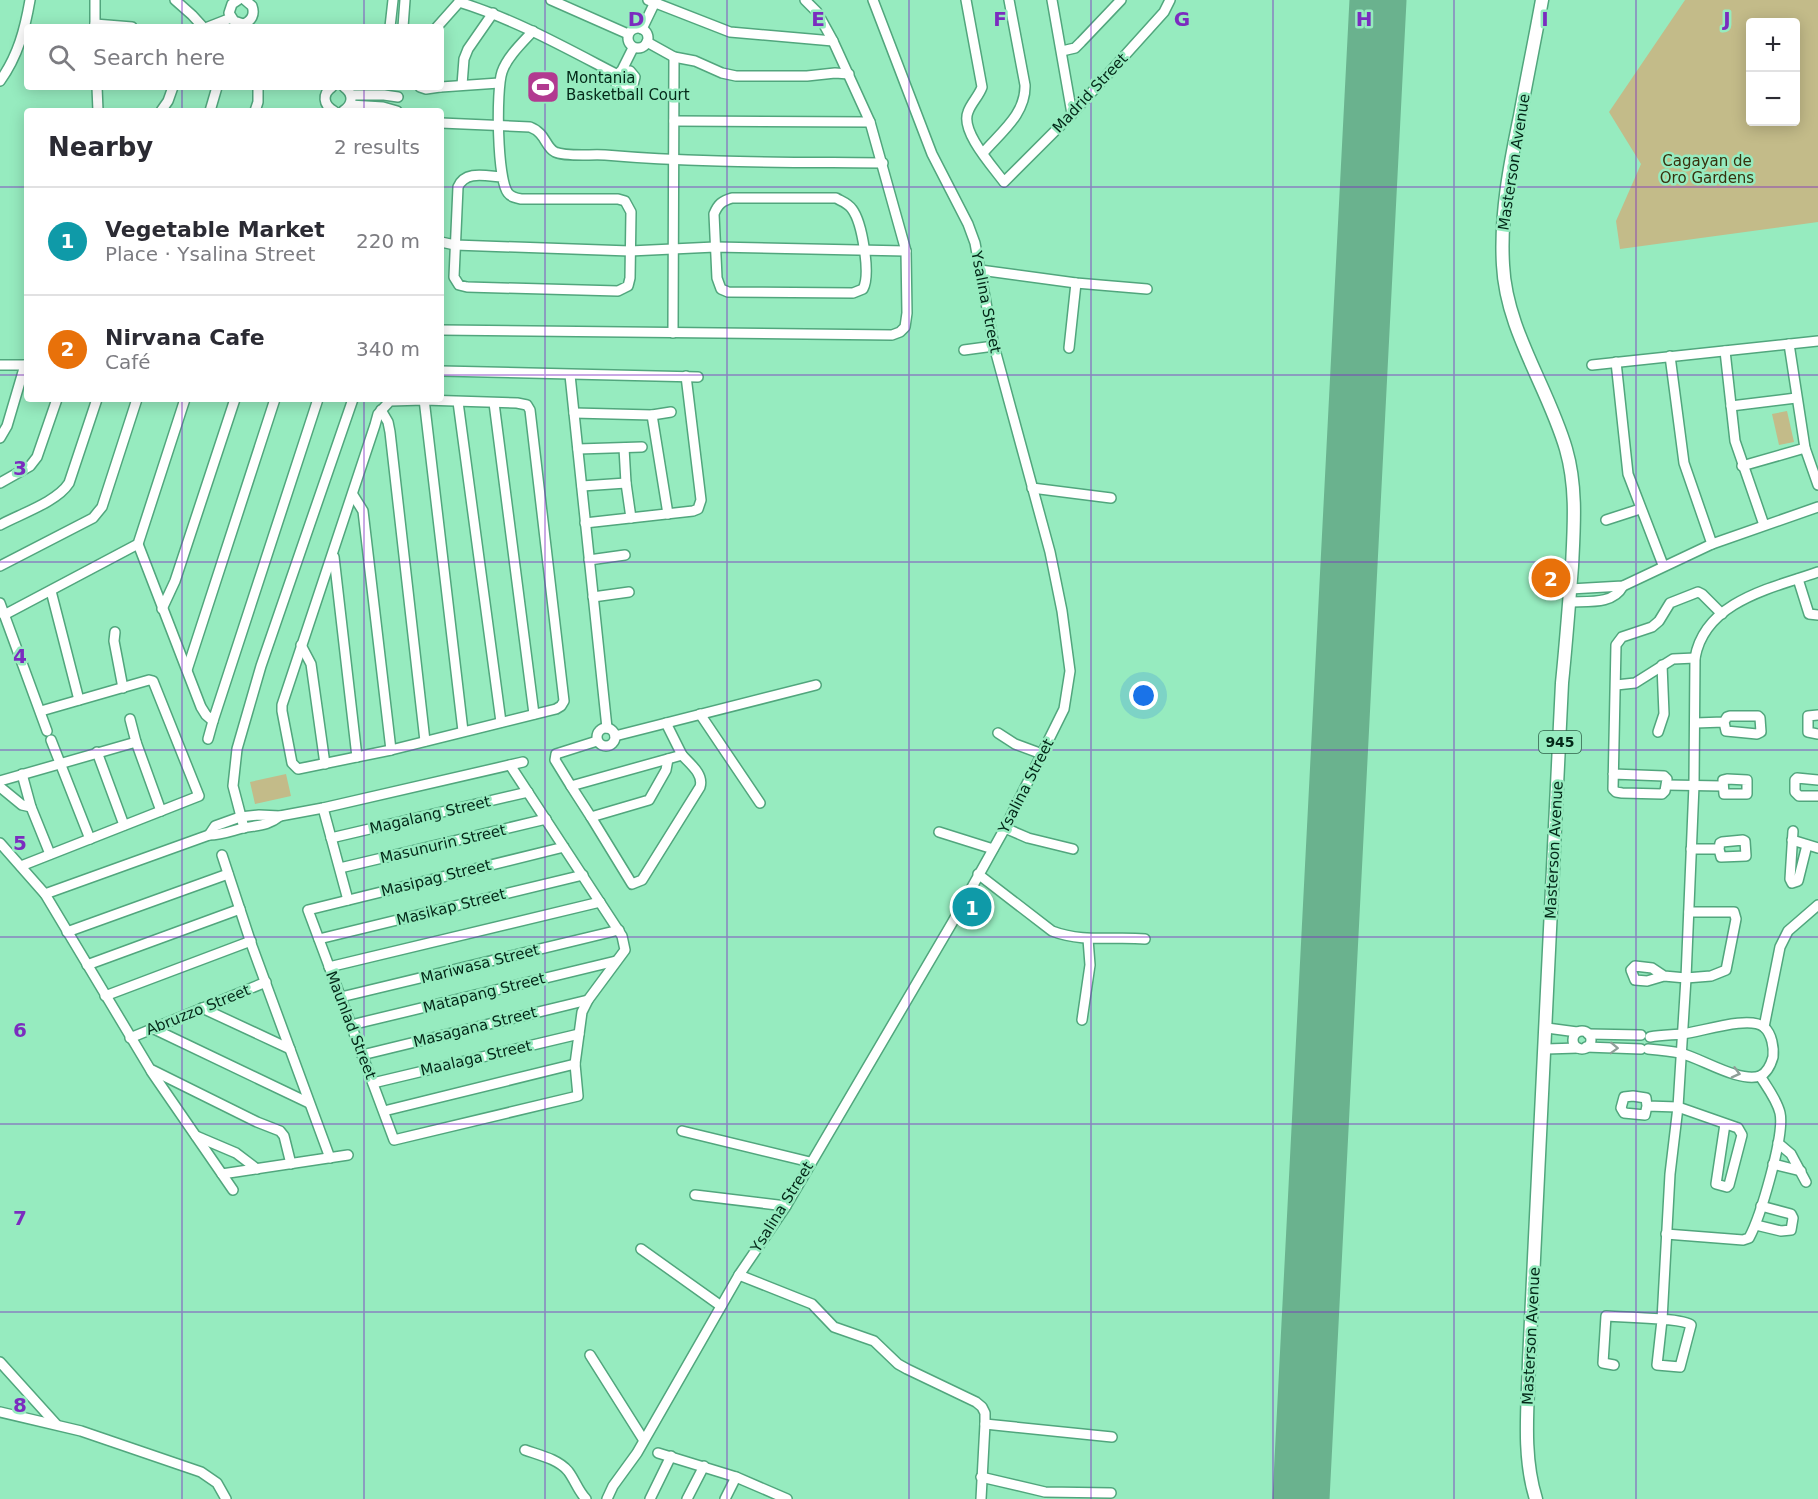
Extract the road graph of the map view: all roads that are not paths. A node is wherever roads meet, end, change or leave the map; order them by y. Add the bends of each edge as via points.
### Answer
1 (30, 0) edge
2 (95, 0) edge
3 (175, 0) edge
4 (238, 0) edge
5 (393, 0) edge
6 (405, 0) edge
7 (551, 0) edge
8 (805, 0) edge
9 (873, 0) edge
10 (966, 0) edge
11 (1009, 0) edge
12 (1052, 0) edge
13 (1121, 0) edge
14 (1170, 0) edge
15 (1542, 0) edge
16 (460, 1) edge
17 (653, 1) edge
18 (493, 13) junction
19 (231, 18) junction
20 (25, 24) edge
21 (95, 24) edge
22 (200, 24) edge
23 (216, 24) edge
24 (244, 24) edge
25 (250, 24) edge
26 (390, 24) edge
27 (403, 24) edge
28 (440, 24) edge
29 (642, 29) junction
30 (24, 30) edge
31 (533, 31) junction
32 (628, 34) junction
33 (833, 41) junction
34 (647, 42) junction
35 (633, 48) junction
36 (1062, 51) junction
37 (674, 57) junction
38 (849, 74) junction
39 (0, 81) edge
40 (499, 83) junction
41 (462, 85) junction
42 (444, 87) edge
43 (97, 90) edge
44 (172, 90) edge
45 (216, 90) edge
46 (258, 90) edge
47 (319, 90) edge
48 (330, 90) edge
49 (385, 91) edge
50 (399, 92) edge
51 (325, 97) junction
52 (348, 104) edge
53 (98, 108) edge
54 (163, 108) edge
55 (211, 108) edge
56 (256, 108) edge
57 (330, 108) edge
58 (375, 108) edge
59 (382, 108) edge
60 (397, 108) edge
61 (1072, 114) junction
62 (674, 121) junction
63 (870, 122) junction
64 (444, 123) edge
65 (499, 127) junction
66 (982, 153) junction
67 (674, 161) junction
68 (883, 163) junction
69 (502, 177) junction
70 (444, 243) edge
71 (455, 245) junction
72 (715, 247) junction
73 (864, 249) junction
74 (673, 250) junction
75 (630, 251) junction
76 (906, 251) junction
77 (980, 270) junction
78 (1076, 283) junction
79 (1147, 289) dead end
80 (444, 330) edge
81 (673, 333) junction
82 (1818, 341) edge
83 (1789, 344) junction
84 (994, 346) junction
85 (1069, 348) dead end
86 (964, 350) dead end
87 (1725, 351) junction
88 (1670, 356) junction
89 (1616, 362) junction
90 (1592, 364) dead end
91 (0, 365) edge
92 (24, 365) edge
93 (24, 371) edge
94 (444, 371) edge
95 (570, 375) junction
96 (686, 376) junction
97 (698, 377) dead end
98 (1796, 398) junction
99 (444, 401) edge
100 (56, 402) edge
101 (96, 402) edge
102 (136, 402) edge
103 (184, 402) edge
104 (234, 402) edge
105 (274, 402) edge
106 (317, 402) edge
107 (352, 402) edge
108 (389, 402) edge
109 (424, 402) edge
110 (458, 402) junction
111 (494, 403) junction
112 (1731, 406) junction
113 (381, 410) junction
114 (574, 412) junction
115 (671, 412) dead end
116 (652, 415) junction
117 (0, 438) edge
118 (642, 447) dead end
119 (624, 448) junction
120 (1805, 448) junction
121 (578, 449) junction
122 (1742, 466) junction
123 (0, 483) edge
124 (626, 483) junction
125 (1818, 485) edge
126 (582, 486) junction
127 (1032, 488) junction
128 (353, 495) junction
129 (1111, 498) dead end
130 (1818, 507) edge
131 (1640, 509) junction
132 (668, 514) junction
133 (631, 518) junction
134 (1606, 520) dead end
135 (585, 523) junction
136 (0, 525) edge
137 (1764, 525) junction
138 (138, 544) junction
139 (1712, 544) junction
140 (333, 553) junction
141 (625, 555) dead end
142 (589, 560) junction
143 (0, 566) edge
144 (1663, 566) junction
145 (1818, 572) edge
146 (1798, 579) junction
147 (1623, 586) junction
148 (1596, 587) junction
149 (1570, 589) junction
150 (51, 591) junction
151 (629, 592) dead end
152 (593, 597) junction
153 (1597, 600) junction
154 (0, 603) edge
155 (1569, 603) junction
156 (1818, 603) edge
157 (1806, 605) junction
158 (162, 609) junction
159 (1722, 614) junction
160 (4, 615) junction
161 (1818, 615) edge
162 (115, 632) dead end
163 (301, 645) junction
164 (1695, 658) junction
165 (1662, 664) junction
166 (187, 670) junction
167 (816, 685) dead end
168 (1616, 685) junction
169 (123, 688) junction
170 (79, 700) junction
171 (41, 711) junction
172 (534, 714) junction
173 (700, 714) junction
174 (1818, 715) edge
175 (130, 719) dead end
176 (213, 721) junction
177 (501, 722) junction
178 (1724, 722) dead end
179 (666, 723) junction
180 (1695, 723) junction
181 (607, 728) junction
182 (47, 730) dead end
183 (463, 732) junction
184 (1658, 732) dead end
185 (998, 733) dead end
186 (1818, 734) edge
187 (615, 736) junction
188 (208, 739) dead end
189 (51, 740) dead end
190 (425, 741) junction
191 (597, 741) junction
192 (136, 742) junction
193 (391, 750) junction
194 (97, 752) junction
195 (1042, 754) junction
196 (682, 755) junction
197 (357, 757) junction
198 (668, 759) junction
199 (60, 762) junction
200 (523, 762) dead end
201 (324, 764) junction
202 (510, 765) junction
203 (22, 774) junction
204 (1613, 774) junction
205 (0, 780) edge
206 (1818, 780) edge
207 (1666, 784) junction
208 (1694, 785) junction
209 (571, 786) junction
210 (1722, 786) dead end
211 (0, 787) edge
212 (528, 792) junction
213 (1818, 796) edge
214 (760, 803) dead end
215 (31, 807) junction
216 (323, 808) junction
217 (161, 811) junction
218 (280, 816) junction
219 (240, 817) junction
220 (591, 817) junction
221 (546, 819) junction
222 (124, 825) junction
223 (244, 828) junction
224 (1005, 828) junction
225 (939, 832) dead end
226 (209, 835) junction
227 (331, 838) junction
228 (90, 839) junction
229 (0, 843) edge
230 (1807, 844) junction
231 (564, 847) junction
232 (1818, 848) edge
233 (993, 849) junction
234 (1073, 849) dead end
235 (1691, 849) junction
236 (1719, 849) dead end
237 (50, 854) junction
238 (222, 855) dead end
239 (21, 866) junction
240 (340, 868) junction
241 (228, 874) junction
242 (978, 874) junction
243 (582, 875) junction
244 (45, 894) junction
245 (348, 900) junction
246 (600, 902) junction
247 (1818, 905) edge
248 (240, 909) junction
249 (308, 910) joint
250 (1689, 912) junction
251 (619, 930) junction
252 (67, 932) junction
253 (319, 939) junction
254 (1088, 939) junction
255 (1145, 939) dead end
256 (251, 941) junction
257 (616, 961) junction
258 (87, 965) junction
259 (329, 966) junction
260 (1665, 976) dead end
261 (1686, 978) junction
262 (266, 982) junction
263 (105, 996) junction
264 (341, 997) junction
265 (588, 1000) junction
266 (202, 1008) junction
267 (1082, 1020) dead end
268 (351, 1025) junction
269 (1764, 1027) junction
270 (152, 1028) junction
271 (1546, 1028) junction
272 (1577, 1032) junction
273 (579, 1034) junction
274 (1588, 1034) junction
275 (1683, 1034) junction
276 (1646, 1036) junction
277 (130, 1038) junction
278 (1582, 1047) junction
279 (290, 1049) junction
280 (1546, 1049) junction
281 (1645, 1049) junction
282 (1681, 1053) junction
283 (362, 1055) junction
284 (575, 1064) junction
285 (150, 1069) junction
286 (1760, 1076) junction
287 (373, 1083) junction
288 (309, 1102) junction
289 (1647, 1106) dead end
290 (1678, 1107) junction
291 (384, 1112) junction
292 (1725, 1124) junction
293 (682, 1131) dead end
294 (196, 1136) junction
295 (1778, 1143) junction
296 (348, 1155) dead end
297 (330, 1158) junction
298 (810, 1162) junction
299 (291, 1164) junction
300 (1773, 1164) junction
301 (257, 1169) junction
302 (1801, 1171) junction
303 (222, 1174) junction
304 (1806, 1182) dead end
305 (233, 1190) dead end
306 (695, 1195) dead end
307 (786, 1206) junction
308 (1761, 1206) junction
309 (1756, 1225) junction
310 (1666, 1234) junction
311 (641, 1249) dead end
312 (739, 1275) junction
313 (721, 1306) junction
314 (1662, 1320) junction
315 (590, 1355) dead end
316 (0, 1362) edge
317 (1614, 1365) dead end
318 (0, 1412) edge
319 (56, 1424) junction
320 (985, 1424) junction
321 (1112, 1437) dead end
322 (643, 1439) junction
323 (525, 1450) dead end
324 (658, 1453) dead end
325 (671, 1456) junction
326 (704, 1466) junction
327 (736, 1477) junction
328 (981, 1477) junction
329 (1111, 1493) dead end
330 (770, 1496) edge
331 (226, 1499) edge
332 (586, 1499) edge
333 (607, 1499) edge
334 (650, 1499) edge
335 (687, 1499) edge
336 (726, 1499) edge
337 (787, 1499) edge
338 (981, 1499) edge
339 (1536, 1499) edge

1 - 20 street
2 - 21 street
3 - 22 street
4 - 19 street via 230,9
4 - 25 street via 249,2 254,10
5 - 26 street
6 - 27 street
7 - 32 street
8 - 33 street via 817,12
9 - 77 street, Ysalina Street via 932,154 971,232
10 - 66 street via 982,79 966,122
11 - 66 street via 1026,98 1015,117
12 - 36 street
13 - 36 street via 1075,48
14 - 61 street, Madrid Street via 1164,12
15 - 149 main road, Masterson Avenue / 945 via 1511,163 1503,266 1511,308 1566,447 1572,474
16 - 18 street
16 - 28 street
17 - 29 street
17 - 33 street via 730,33
18 - 31 street
18 - 41 street via 466,54
19 - 23 street
19 - 24 street
29 - 32 street
29 - 34 street
30 - 39 street
31 - 35 street via 619,72
31 - 40 street via 502,70
32 - 35 street
33 - 38 street
34 - 35 street via 641,48
34 - 37 street
36 - 61 street
37 - 38 street via 736,76
37 - 62 street
38 - 63 street
40 - 41 street
40 - 65 street
41 - 42 street
43 - 53 street
44 - 54 street
45 - 55 street
46 - 56 street
47 - 51 street
48 - 51 street
49 - 50 street
49 - 52 street
49 - 59 street
50 - 60 street
51 - 57 street
52 - 58 street
61 - 66 street, Madrid Street via 1004,182
62 - 63 street
62 - 67 street
63 - 68 street
64 - 65 street
65 - 67 street via 538,130 556,153
65 - 69 street
67 - 68 street
67 - 74 street
68 - 76 street
69 - 71 street via 463,178
69 - 75 street via 509,194 521,199 626,201 631,212
70 - 71 street
71 - 75 street
71 - 75 street via 455,282 467,287 618,291 628,286
72 - 73 street
72 - 73 street via 714,213 722,201 836,198 852,208
72 - 73 street via 717,278 721,289 728,292 860,292 866,283
72 - 74 street
73 - 76 street
74 - 75 street
74 - 81 street
76 - 81 street via 905,327 892,335
77 - 78 street
77 - 84 street, Ysalina Street
78 - 79 street
78 - 85 street
80 - 81 street
82 - 83 street
83 - 87 street
83 - 98 street
84 - 86 street
84 - 127 street, Ysalina Street
87 - 88 street
87 - 112 street
88 - 89 street
88 - 139 street via 1684,463
89 - 90 street
89 - 131 street via 1626,463
91 - 92 street
93 - 117 street
94 - 95 street
95 - 96 street
95 - 114 street
96 - 97 street
96 - 132 street via 701,500 698,509
98 - 112 street
98 - 120 street
99 - 110 street
100 - 123 street via 37,457 30,466
101 - 136 street via 65,489
102 - 143 street via 102,507 93,518
103 - 138 street
104 - 158 street via 175,581
105 - 166 street
106 - 176 street
107 - 219 street via 261,666 237,749 233,786
108 - 113 street
109 - 183 street
110 - 111 street
110 - 177 street
111 - 172 street
111 - 172 street via 527,405 532,417 564,701 556,709
112 - 122 street
113 - 128 street
113 - 190 street via 390,432
114 - 116 street
114 - 121 street
115 - 116 street
116 - 132 street
118 - 119 street
119 - 121 street
119 - 124 street
120 - 122 street
120 - 125 street
121 - 126 street
122 - 137 street
124 - 126 street
124 - 133 street
126 - 135 street
127 - 129 street
127 - 195 street, Ysalina Street via 1062,611 1070,671 1064,709
128 - 140 street
128 - 193 street via 363,511
130 - 137 street
131 - 134 street
131 - 144 street
132 - 133 street
133 - 135 street
135 - 142 street
137 - 139 street
138 - 150 street
138 - 158 street
139 - 144 street
140 - 163 street
140 - 197 street
141 - 142 street
142 - 152 street
144 - 147 street
145 - 146 street
146 - 157 street
146 - 159 street via 1746,597
147 - 148 street
147 - 153 street via 1612,598
148 - 149 street
148 - 153 street
149 - 155 main road, Masterson Avenue / 945
150 - 160 street
150 - 170 street
151 - 152 street
152 - 181 street
153 - 155 street
154 - 160 street
155 - 271 main road, Masterson Avenue / 945
156 - 157 street
157 - 161 street via 1810,615
158 - 166 street
159 - 164 street via 1701,638
159 - 168 street via 1700,593 1670,603 1652,627 1618,641
160 - 171 street
162 - 169 street
163 - 201 street via 311,664
163 - 201 street via 282,708 292,763 302,769
164 - 165 street
164 - 180 street
165 - 168 street via 1635,683
165 - 184 street via 1664,714
166 - 176 street via 201,707
167 - 173 street
168 - 204 street
169 - 170 street
169 - 217 street via 149,680 155,683 199,796
170 - 171 street
171 - 182 street
172 - 177 street
173 - 179 street
173 - 214 street
174 - 186 street via 1808,716 1808,732
175 - 192 street
176 - 188 street
177 - 183 street
178 - 180 street
179 - 187 street
179 - 196 street
180 - 208 street
181 - 187 street
181 - 191 street via 598,732
183 - 190 street
185 - 195 street
187 - 191 street via 608,746
189 - 199 street
190 - 193 street
191 - 209 street via 556,754 555,760
192 - 194 street
192 - 217 street
193 - 197 street
194 - 199 street
194 - 222 street
195 - 224 street, Ysalina Street
196 - 198 street
196 - 220 street via 702,782 642,880 632,884
197 - 201 street
198 - 209 street
198 - 220 street via 649,800
199 - 203 street
199 - 228 street
200 - 202 street
202 - 212 street
202 - 216 street
203 - 205 street
203 - 215 street
204 - 207 street via 1664,776
204 - 207 street via 1612,789 1616,792 1662,794
206 - 213 street via 1795,780 1799,796
207 - 208 street
208 - 210 street
208 - 235 street
209 - 220 street
211 - 215 street via 22,805
212 - 221 street
212 - 227 street, Magalang Street
215 - 237 street
216 - 218 street
216 - 227 street
217 - 222 street
218 - 219 street
218 - 223 street via 263,826
219 - 223 street
219 - 226 street via 215,826
221 - 231 street
221 - 240 street, Masunurin Street
222 - 228 street
223 - 226 street
224 - 233 street, Ysalina Street
224 - 234 street
225 - 233 street
226 - 244 street
227 - 240 street
228 - 237 street
229 - 239 street
230 - 230 street via 1792,836 1792,883 1798,881
230 - 232 street
231 - 243 street
231 - 245 street, Masipag Street
233 - 242 street, Ysalina Street
235 - 236 street
235 - 250 street
237 - 239 street
238 - 241 street
239 - 244 street
240 - 245 street
241 - 248 street
241 - 252 street
242 - 254 street via 1052,931
242 - 298 street, Ysalina Street
243 - 246 street
243 - 253 street, Masikap Street
244 - 252 street
245 - 249 street, Masipag Street
246 - 251 street
246 - 259 street
247 - 269 street via 1788,931 1779,947
248 - 256 street
248 - 258 street
249 - 253 street, Maunlad Street
250 - 261 street
250 - 261 street via 1732,910 1736,919 1725,970 1711,976
251 - 257 street via 626,946
251 - 264 street, Mariwasa Street
252 - 258 street
253 - 259 street, Maunlad Street
254 - 255 street
254 - 267 street via 1090,965
256 - 262 street
256 - 263 street
257 - 265 street
257 - 268 street, Matapang Street
258 - 263 street
259 - 264 street, Maunlad Street
260 - 261 street
261 - 275 street
262 - 266 street, Abruzzo Street
262 - 279 street
263 - 277 street
264 - 268 street, Maunlad Street
265 - 273 street
265 - 283 street, Masagana Street
266 - 270 street, Abruzzo Street
266 - 279 street
268 - 283 street, Maunlad Street
269 - 275 street via 1737,1024
269 - 286 street via 1773,1043 1773,1058
270 - 277 street, Abruzzo Street
270 - 288 street
271 - 272 street
271 - 280 main road, Masterson Avenue / 945
272 - 274 street
272 - 278 street via 1573,1042
273 - 284 street
273 - 287 street, Maalaga Street
274 - 276 street
274 - 278 street via 1590,1041
275 - 276 street
275 - 282 street
276 - 281 street via 1652,1043
276 - 281 street via 1638,1037 1637,1044
277 - 285 street
278 - 280 street
278 -> 281 street
279 - 288 street
280 - 339 main road, Masterson Avenue / 945 via 1527,1426 1530,1482
281 - 282 street
282 -> 286 street via 1731,1072
282 - 290 street
283 - 287 street, Maunlad Street
284 - 291 street
284 - 291 street, Maunlad Street via 578,1096 394,1140
285 - 294 street
285 - 299 street via 280,1131
286 - 295 street via 1779,1109
287 - 291 street, Maunlad Street
288 - 297 street
289 - 290 street
290 - 292 street
290 - 310 street
292 - 292 street via 1716,1184 1727,1187 1742,1136 1738,1128
293 - 298 street
294 - 301 street via 236,1153
294 - 303 street
295 - 300 street
295 - 302 street via 1791,1154
296 - 297 street
297 - 299 street
298 - 307 street, Ysalina Street
299 - 301 street
300 - 302 street
300 - 308 street
301 - 303 street
302 - 304 street
303 - 305 street
306 - 307 street
307 - 312 street, Ysalina Street
308 - 309 street
308 - 309 street via 1791,1214 1791,1230
309 - 310 street via 1749,1238 1743,1240
310 - 314 street
311 - 313 street
312 - 313 street, Ysalina Street
312 - 320 street via 812,1304 834,1327 874,1341 898,1364 976,1402 985,1413
313 - 322 street, Ysalina Street
314 - 314 street via 1691,1325 1679,1368 1657,1365
314 - 317 street via 1606,1316 1603,1363
315 - 322 street
316 - 319 street
318 - 319 street
319 - 331 street via 201,1472 217,1483
320 - 321 street
320 - 328 street
322 - 333 street, Ysalina Street
323 - 332 street via 567,1470
324 - 325 street
325 - 326 street
325 - 334 street
326 - 327 street
326 - 335 street
327 - 330 street
327 - 336 street
328 - 329 street via 1044,1492
328 - 338 street
330 - 337 street

